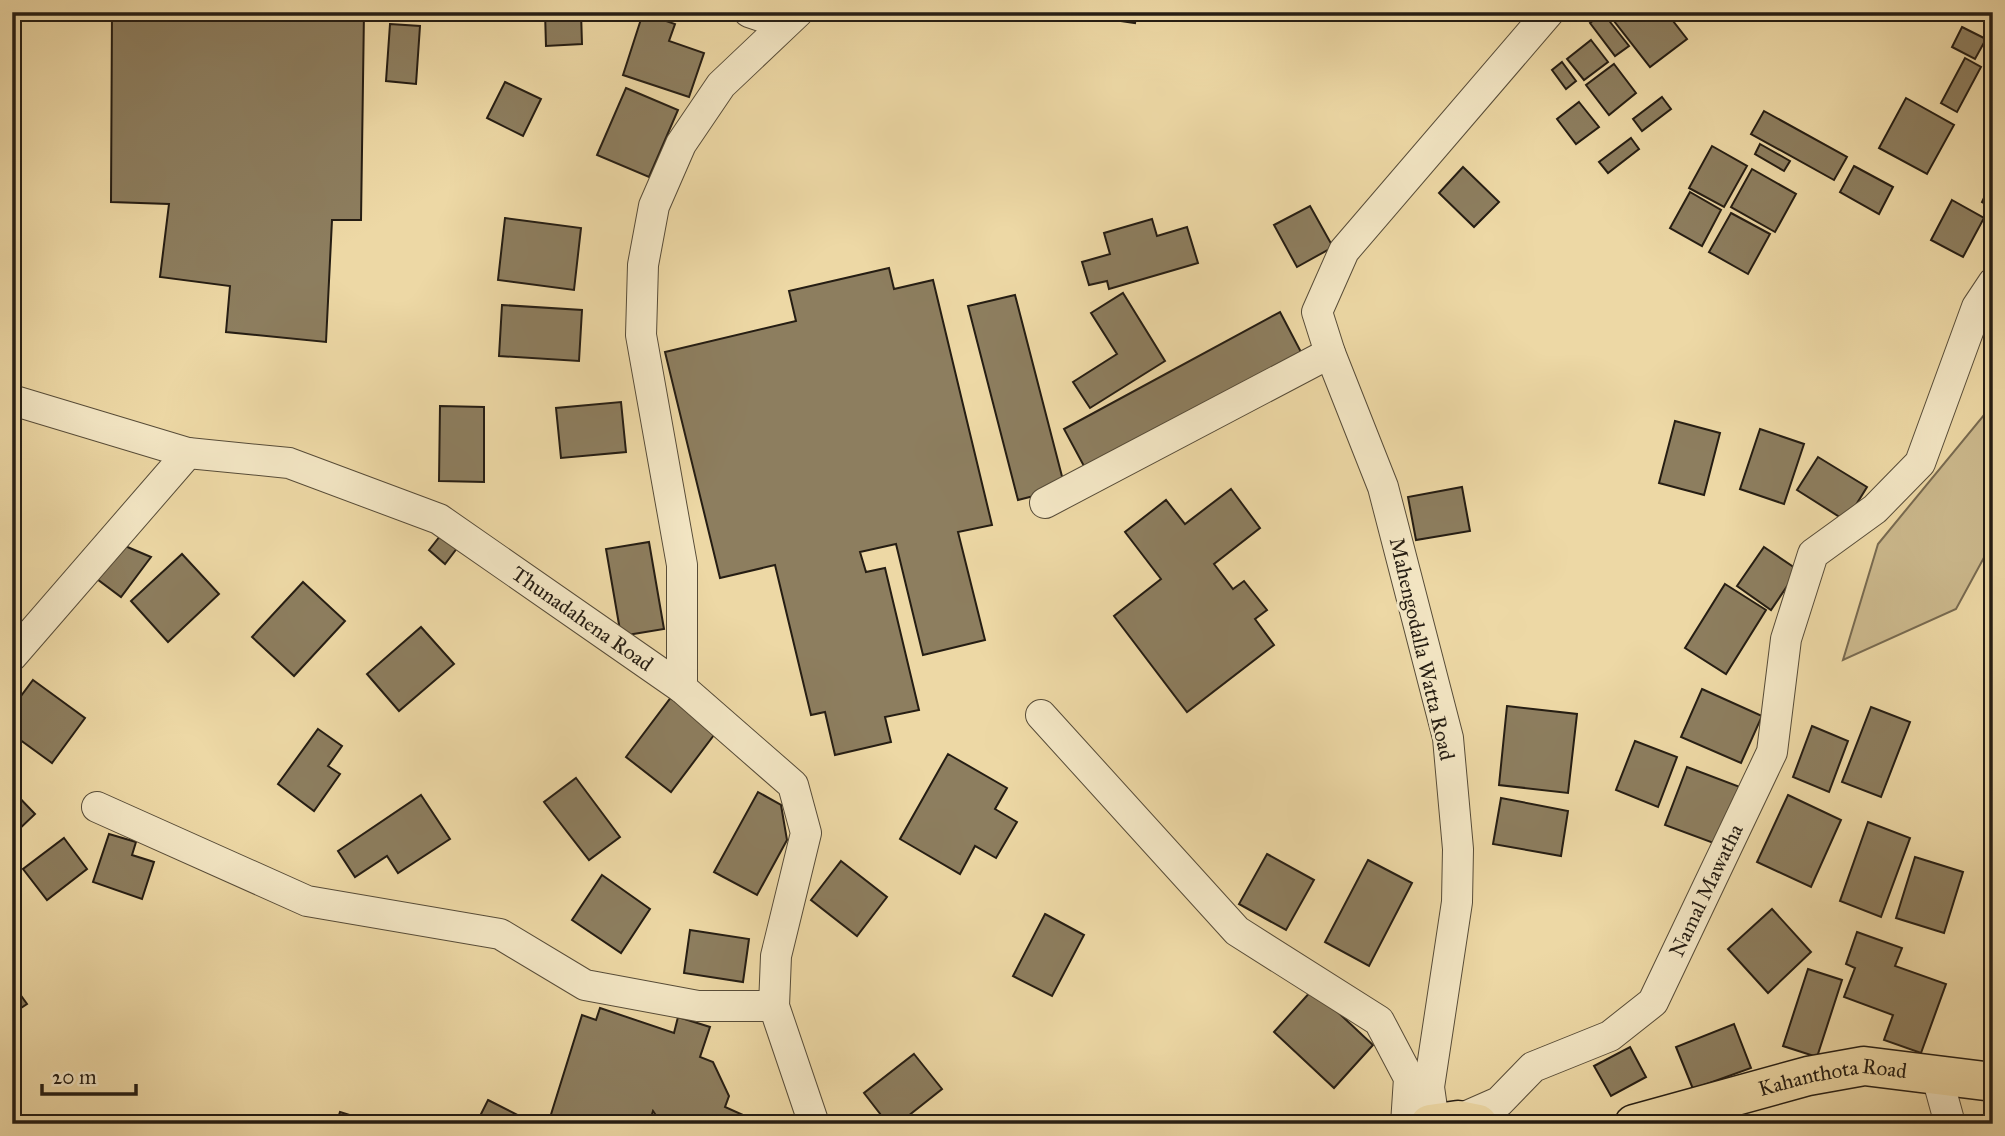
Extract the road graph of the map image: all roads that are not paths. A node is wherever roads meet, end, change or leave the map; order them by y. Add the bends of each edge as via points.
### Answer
1 (749, 12) edge
2 (1549, 12) edge
3 (791, 18) edge
4 (1993, 283) edge
5 (1330, 353) junction
6 (12, 400) edge
7 (188, 453) junction
8 (1045, 503) dead end
9 (12, 656) edge
10 (682, 688) junction
11 (1041, 715) dead end
12 (96, 807) dead end
13 (774, 1006) junction
14 (1936, 1073) junction
15 (1993, 1082) edge
16 (1441, 1123) edge
17 (814, 1124) edge
18 (1634, 1124) edge
19 (1950, 1124) edge

1 - 3 street
2 - 5 street, Mahengodalla Watta Road via 1344,251 1317,312
3 - 10 street via 722,85 681,144 654,206 643,265 641,335 682,565
4 - 16 street, Namal Mawatha via 1977,307 1920,463 1875,509 1813,554 1786,639 1772,752 1653,1002 1610,1035 1533,1067 1499,1102
5 - 8 street
5 - 16 street, Mahengodalla Watta Road via 1383,487 1448,738 1457,888 1429,1087
6 - 7 street, Thunadahena Road
7 - 9 street
7 - 10 street, Thunadahena Road via 289,463 439,519
10 - 13 street, Thunadahena Road via 793,785 806,824 776,956
11 - 16 street via 1237,931 1379,1021 1409,1078
12 - 13 street via 307,901 500,934 585,985 698,1006
13 - 17 street, Thunadahena Road
14 - 15 main road, Kahanthota Road
14 - 18 main road, Kahanthota Road via 1864,1066 1808,1076
14 - 19 street

